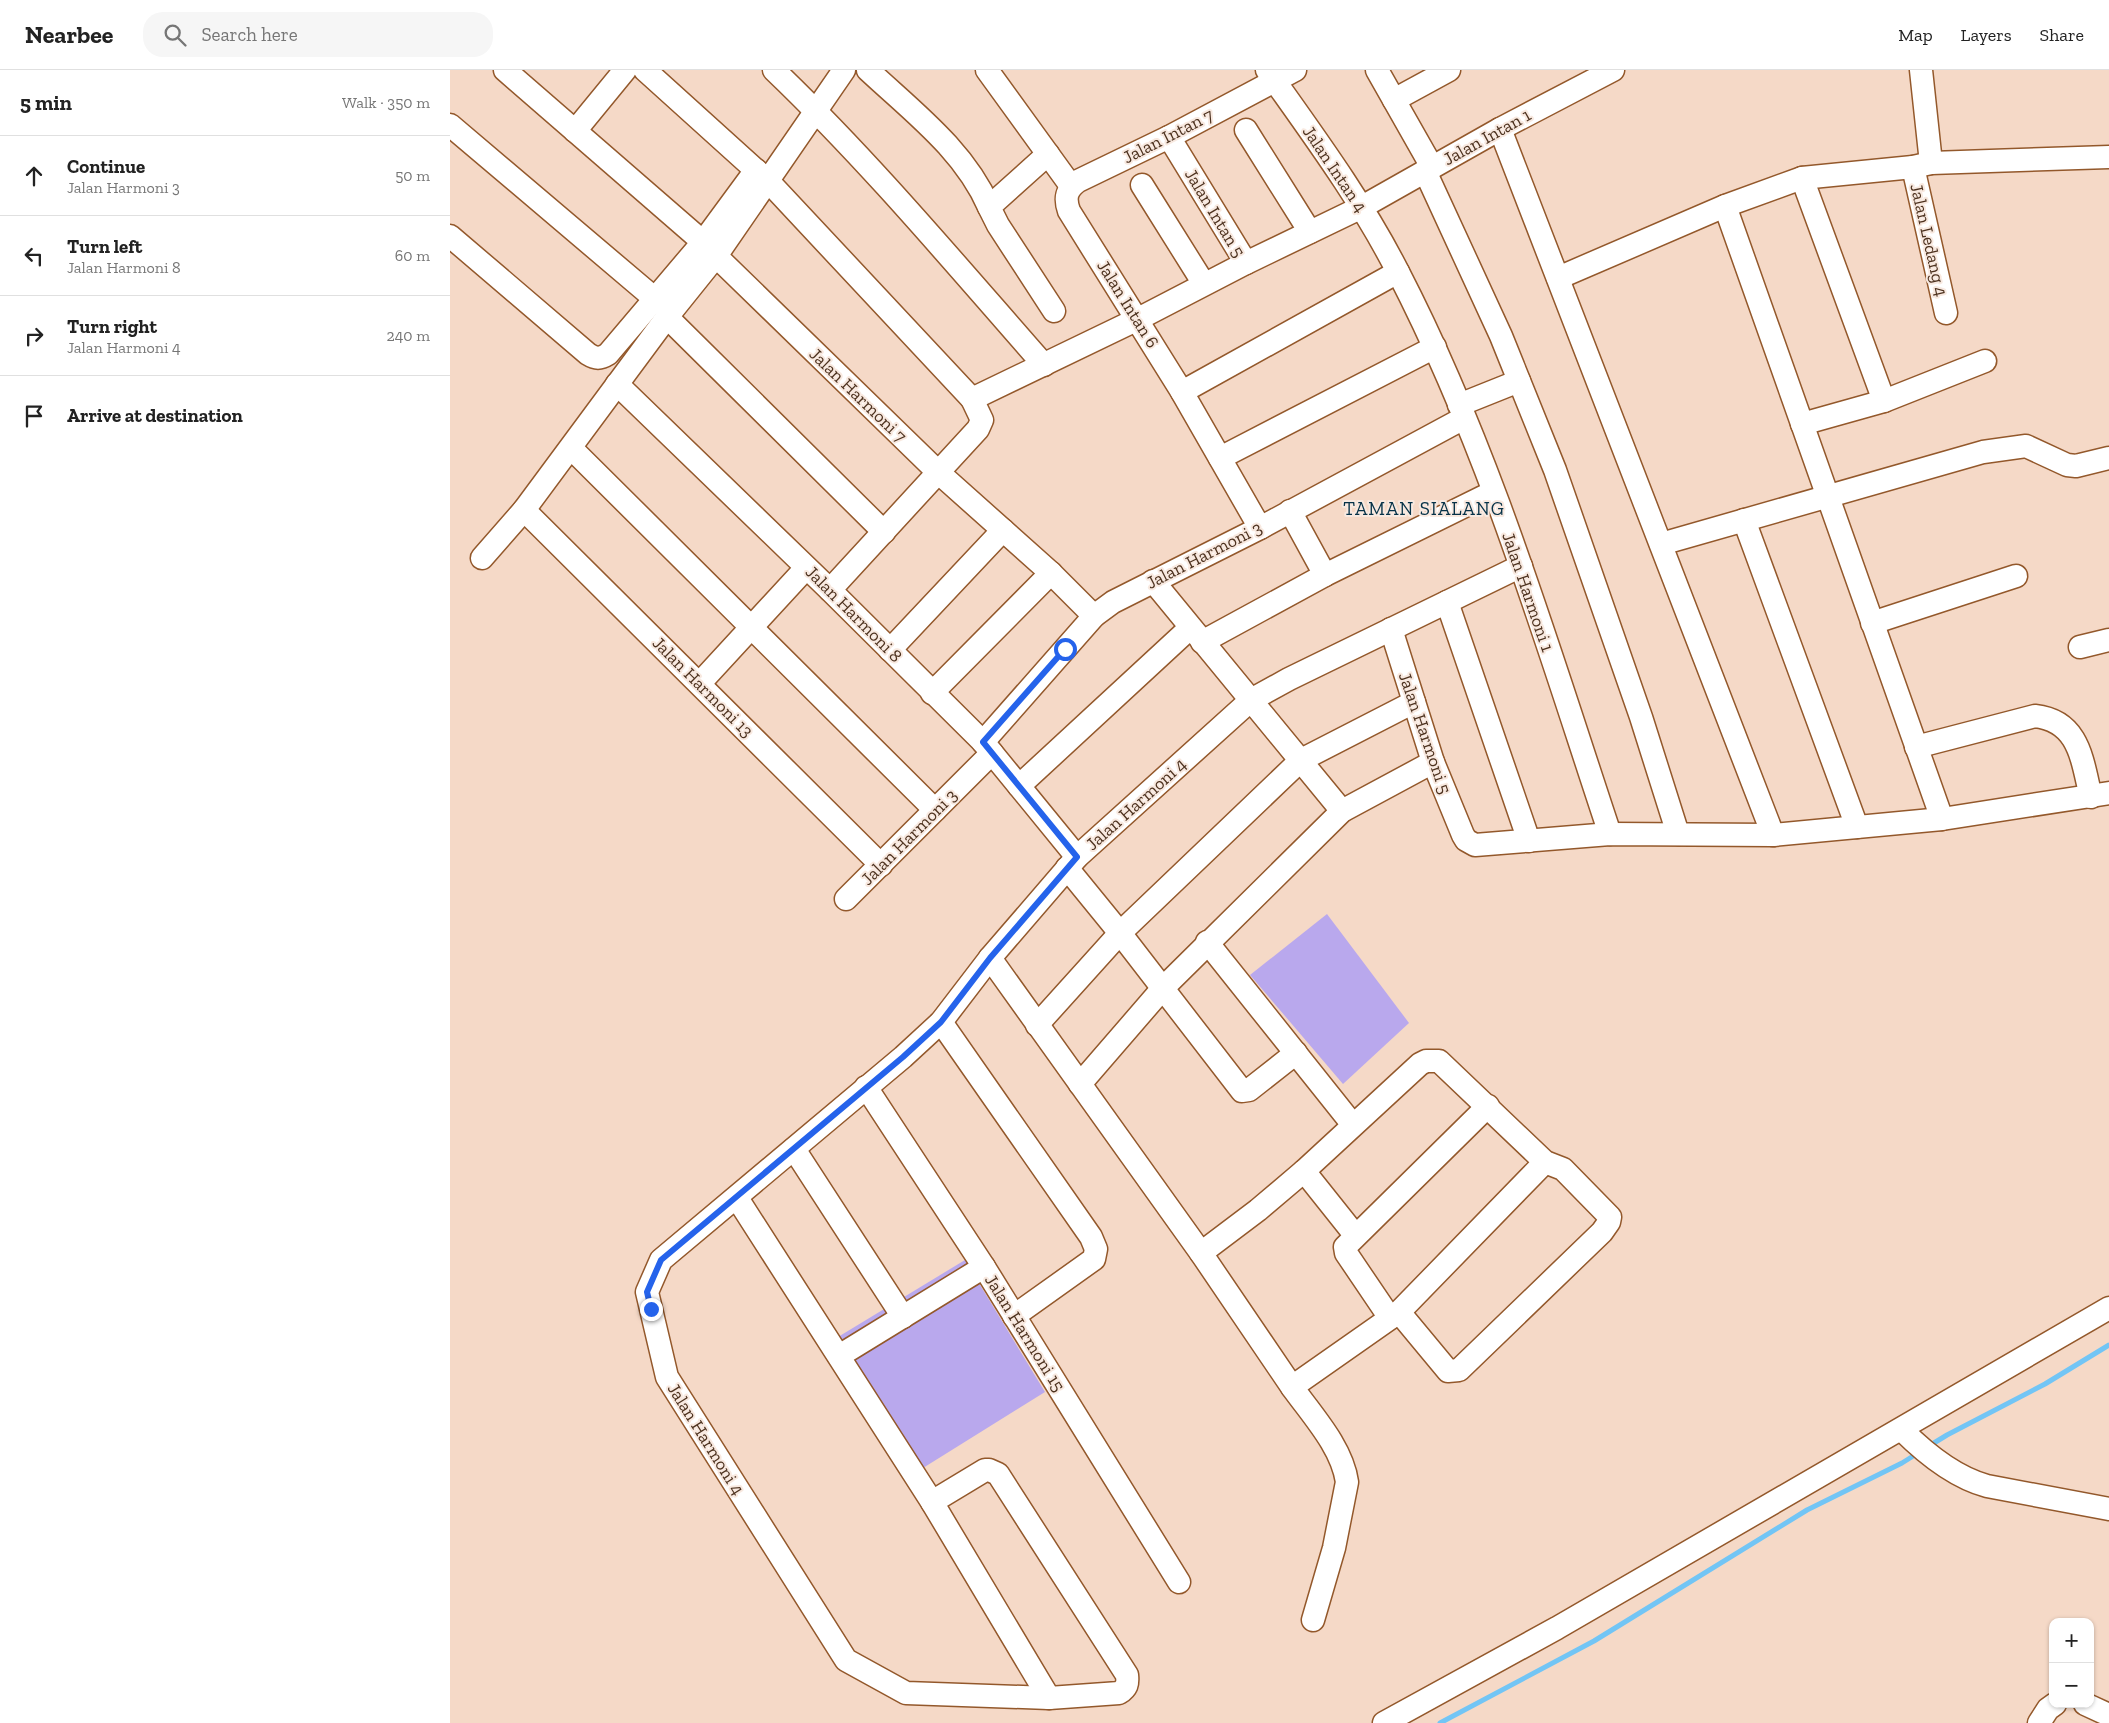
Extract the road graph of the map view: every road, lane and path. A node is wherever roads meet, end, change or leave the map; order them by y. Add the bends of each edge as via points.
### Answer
1 (505, 70) edge
2 (625, 70) edge
3 (645, 70) edge
4 (774, 70) edge
5 (844, 70) edge
6 (868, 70) edge
7 (987, 70) edge
8 (1295, 70) edge
9 (1377, 70) edge
10 (1449, 70) edge
11 (1613, 70) edge
12 (1921, 70) edge
13 (1271, 76) edge
14 (1394, 100) junction
15 (816, 111) junction
16 (450, 125) edge
17 (1500, 129) junction
18 (1246, 130) dead end
19 (574, 131) junction
20 (1169, 137) junction
21 (1048, 154) junction
22 (2109, 157) edge
23 (1922, 165) junction
24 (1428, 169) junction
25 (763, 176) junction
26 (1802, 178) junction
27 (1142, 185) dead end
28 (1071, 186) junction
29 (1725, 206) junction
30 (989, 208) junction
31 (1362, 208) junction
32 (1310, 232) junction
33 (450, 236) edge
34 (709, 249) junction
35 (1246, 263) junction
36 (1398, 272) junction
37 (1558, 278) junction
38 (1204, 284) junction
39 (654, 298) junction
40 (1054, 310) dead end
41 (1946, 313) dead end
42 (667, 317) junction
43 (1138, 319) junction
44 (1434, 348) junction
45 (1985, 362) dead end
46 (1044, 366) junction
47 (1519, 381) junction
48 (617, 384) junction
49 (1182, 392) junction
50 (972, 399) junction
51 (1884, 401) junction
52 (1461, 411) junction
53 (1802, 424) junction
54 (571, 448) junction
55 (1220, 458) junction
56 (2109, 458) edge
57 (938, 473) junction
58 (1493, 492) junction
59 (1828, 497) junction
60 (524, 510) junction
61 (1290, 511) junction
62 (1744, 520) junction
63 (1260, 528) junction
64 (1003, 530) junction
65 (884, 532) junction
66 (1660, 544) junction
67 (482, 558) dead end
68 (1520, 566) junction
69 (806, 568) junction
70 (1051, 574) junction
71 (1326, 576) junction
72 (2016, 576) dead end
73 (1153, 581) junction
74 (830, 590) junction
75 (1447, 602) junction
76 (1094, 616) junction
77 (1872, 623) junction
78 (751, 627) junction
79 (1391, 629) junction
80 (1196, 635) junction
81 (2109, 640) edge
82 (2080, 647) dead end
83 (890, 650) junction
84 (700, 683) junction
85 (932, 693) junction
86 (1251, 700) junction
87 (1414, 702) junction
88 (1916, 747) junction
89 (988, 748) junction
90 (1301, 760) junction
91 (1433, 762) junction
92 (1019, 786) junction
93 (2100, 795) edge
94 (935, 810) junction
95 (1342, 811) junction
96 (1942, 819) junction
97 (1857, 827) junction
98 (1610, 834) junction
99 (1678, 834) junction
100 (1773, 835) junction
101 (1529, 841) junction
102 (1072, 862) junction
103 (881, 865) junction
104 (846, 899) dead end
105 (1120, 933) junction
106 (1207, 942) junction
107 (990, 958) junction
108 (1163, 988) junction
109 (941, 1022) junction
110 (1037, 1025) junction
111 (1296, 1053) junction
112 (1080, 1084) junction
113 (866, 1087) junction
114 (1488, 1106) junction
115 (1354, 1125) junction
116 (794, 1149) junction
117 (1545, 1162) junction
118 (1304, 1171) junction
119 (737, 1198) junction
120 (1355, 1235) junction
121 (1201, 1254) junction
122 (984, 1267) junction
123 (2109, 1308) edge
124 (1395, 1315) junction
125 (1014, 1316) junction
126 (903, 1317) junction
127 (840, 1356) junction
128 (1292, 1388) junction
129 (1909, 1437) junction
130 (932, 1502) junction
131 (2109, 1509) edge
132 (1179, 1582) dead end
133 (1313, 1620) dead end
134 (1049, 1698) junction
135 (2050, 1708) edge
136 (2094, 1708) edge
137 (2109, 1715) edge
138 (1384, 1723) edge
139 (2038, 1723) edge

1 - 19 street, Jalan Harmoni 7
2 - 19 street
3 - 25 street
4 - 15 street
5 - 15 street
6 - 30 street via 962,161
7 - 21 street
8 - 13 street, Jalan Intan 7
9 - 14 street
10 - 14 street
11 - 17 street, Jalan Intan 1
12 - 23 street, Jalan Ledang 4
13 - 20 street, Jalan Intan 7
13 - 31 street, Jalan Intan 4
14 - 24 street
15 - 25 street
15 - 46 street via 930,234
16 - 39 street
17 - 24 street, Jalan Intan 1
17 - 37 street
18 - 32 street
19 - 34 street, Jalan Harmoni 7
20 - 28 street, Jalan Intan 7
20 - 35 street, Jalan Intan 5
21 - 28 street
21 - 30 street
22 - 23 street
23 - 26 street
23 - 41 street, Jalan Ledang 4
24 - 31 street, Jalan Intan 1
24 - 47 street
25 - 34 street
25 - 50 street
26 - 29 street
26 - 51 street
27 - 38 street
28 - 43 street, Jalan Intan 6 via 1066,202 1073,217
29 - 37 street
29 - 53 street
30 - 40 street
31 - 32 street, Jalan Intan 1
31 - 36 street, Jalan Intan 4
32 - 35 street, Jalan Intan 1
33 - 39 street via 594,358 608,354
34 - 39 street
34 - 42 street
34 - 57 street, Jalan Harmoni 7
35 - 38 street, Jalan Intan 5
36 - 44 street, Jalan Harmoni 1
36 - 49 street
37 - 66 street
38 - 43 street, Jalan Intan 5
42 - 48 street
42 - 65 street
43 - 46 street, Jalan Intan 5
43 - 49 street, Jalan Intan 6
44 - 52 street, Jalan Harmoni 1
44 - 55 street
45 - 51 street
46 - 50 street, Jalan Intan 5
47 - 52 street, Jalan Harmoni 3
47 - 99 street via 1566,500
48 - 54 street
48 - 69 street, Jalan Harmoni 8
49 - 55 street, Jalan Intan 6
50 - 57 street via 982,420 981,425
51 - 53 street
52 - 58 street, Jalan Harmoni 1
52 - 61 street, Jalan Harmoni 3
53 - 59 street
54 - 60 street
54 - 78 street
55 - 63 street, Jalan Intan 6
56 - 59 street via 2072,466 2030,446 2017,446 1983,452
57 - 64 street, Jalan Harmoni 7
57 - 65 street
58 - 68 street, Jalan Harmoni 1
58 - 71 street
59 - 62 street
59 - 77 street
60 - 67 street
60 - 84 street, Jalan Harmoni 13
61 - 63 street, Jalan Harmoni 3
61 - 71 street
62 - 66 street
62 - 97 street
63 - 73 street, Jalan Harmoni 3
64 - 70 street, Jalan Harmoni 7
64 - 83 street
65 - 74 street
66 - 100 street
68 - 75 street, Jalan Harmoni 4
68 - 98 street, Jalan Harmoni 1
69 - 74 street, Jalan Harmoni 8
69 - 78 street
70 - 76 street, Jalan Harmoni 7
70 - 85 street
71 - 80 street
72 - 77 street
73 - 76 street, Jalan Harmoni 3
73 - 80 street
74 - 83 street, Jalan Harmoni 8
75 - 79 street, Jalan Harmoni 4
75 - 101 street
76 - 89 street, Jalan Harmoni 3
77 - 88 street
78 - 84 street
78 - 94 street
79 - 86 street, Jalan Harmoni 4
79 - 87 street, Jalan Harmoni 5
80 - 86 street
80 - 92 street
81 - 82 street
83 - 85 street, Jalan Harmoni 8
84 - 103 street, Jalan Harmoni 13
85 - 89 street, Jalan Harmoni 8
86 - 90 street
86 - 102 street, Jalan Harmoni 4
87 - 90 street
87 - 91 street, Jalan Harmoni 5
88 - 93 street via 2036,716 2047,718 2063,726 2074,738
88 - 96 street
89 - 92 street, Jalan Harmoni 8
89 - 94 street, Jalan Harmoni 3
90 - 95 street
90 - 105 street
91 - 95 street
91 - 101 street, Jalan Harmoni 5 via 1463,836 1470,843 1480,846
92 - 102 street, Jalan Harmoni 8
93 - 96 street
94 - 103 street, Jalan Harmoni 3
95 - 106 street
96 - 97 street
97 - 100 street
98 - 99 street
98 - 101 street
99 - 100 street
102 - 105 street, Jalan Harmoni 8
102 - 107 street, Jalan Harmoni 4
103 - 104 street, Jalan Harmoni 3
105 - 108 street, Jalan Harmoni 8
105 - 110 street
106 - 108 street
106 - 111 street
107 - 109 street, Jalan Harmoni 4
107 - 110 street
108 - 111 street, Jalan Harmoni 8 via 1242,1091 1248,1090
108 - 112 street
109 - 113 street, Jalan Harmoni 4
109 - 125 street via 1091,1237 1096,1249 1094,1259
110 - 112 street
111 - 115 street
112 - 121 street
113 - 116 street, Jalan Harmoni 4
113 - 122 street, Jalan Harmoni 15
114 - 115 street via 1444,1064 1432,1060 1420,1064
114 - 117 street
114 - 120 street
115 - 118 street
116 - 119 street, Jalan Harmoni 4
116 - 126 street
117 - 124 street
117 - 124 street via 1563,1169 1606,1211 1610,1217 1602,1232 1459,1370 1448,1371
118 - 120 street
118 - 121 street
119 - 127 street
119 - 134 street, Jalan Harmoni 4 via 661,1260 647,1292 667,1378 846,1660 906,1693
120 - 124 street via 1345,1247 1346,1253
121 - 128 street
122 - 125 street, Jalan Harmoni 15
122 - 126 street
123 - 129 street
124 - 128 street
125 - 132 street, Jalan Harmoni 15
126 - 127 street
127 - 130 street
128 - 133 street via 1330,1442 1347,1482 1334,1548
129 - 131 street via 1971,1482
129 - 138 street
130 - 134 street
130 - 134 street via 985,1470 998,1474 1127,1674 1128,1684 1119,1692
135 - 139 street
136 - 137 street

